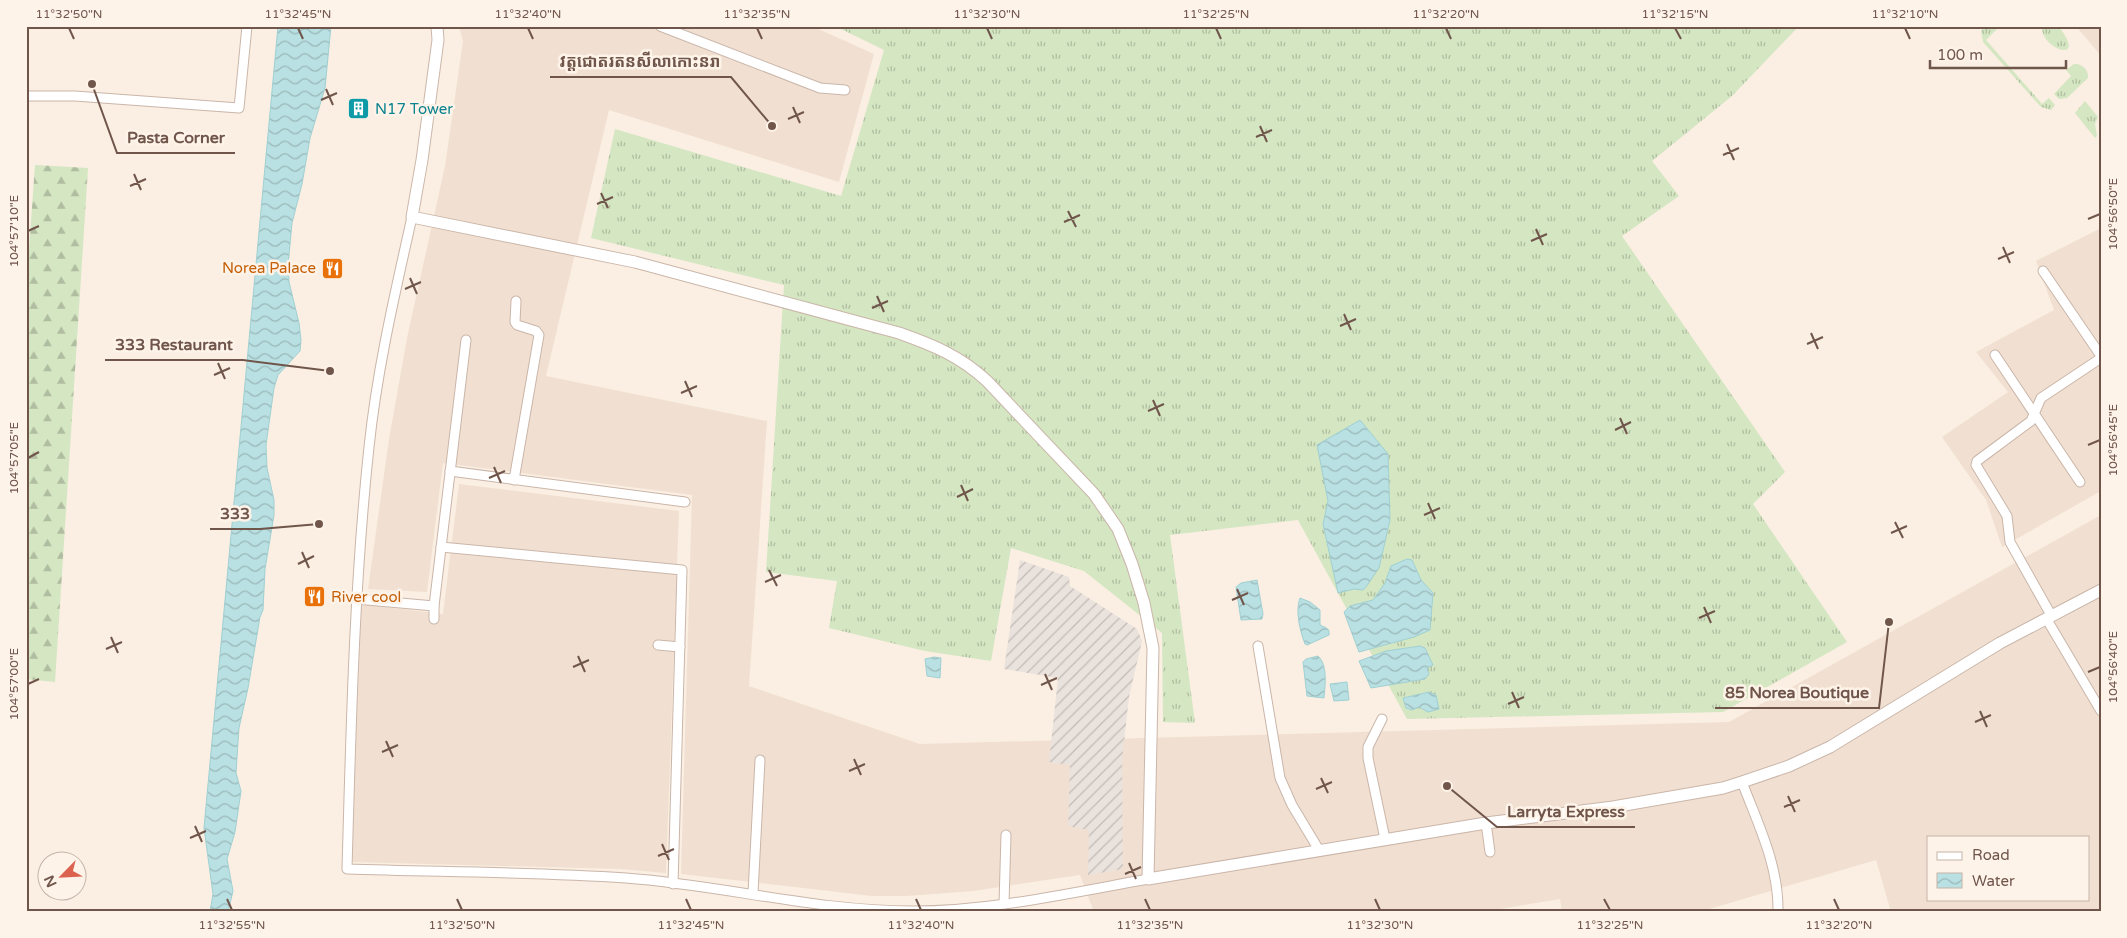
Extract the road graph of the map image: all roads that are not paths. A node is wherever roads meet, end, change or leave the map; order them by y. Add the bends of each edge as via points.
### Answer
1 (247, 26) edge
2 (437, 26) edge
3 (660, 26) edge
4 (845, 90) dead end
5 (26, 96) edge
6 (412, 217) junction
7 (2044, 271) dead end
8 (516, 301) dead end
9 (466, 340) dead end
10 (1995, 355) dead end
11 (2101, 357) edge
12 (2033, 414) junction
13 (450, 471) junction
14 (514, 480) junction
15 (2080, 482) dead end
16 (685, 502) dead end
17 (441, 547) junction
18 (2101, 590) edge
19 (356, 599) junction
20 (434, 606) junction
21 (2049, 617) junction
22 (434, 619) dead end
23 (658, 645) dead end
24 (1258, 646) dead end
25 (680, 647) junction
26 (2101, 711) edge
27 (1382, 719) dead end
28 (760, 760) dead end
29 (1742, 782) junction
30 (1486, 823) junction
31 (1006, 835) dead end
32 (1385, 839) junction
33 (1319, 850) junction
34 (1490, 852) dead end
35 (1148, 879) junction
36 (673, 884) junction
37 (753, 893) junction
38 (1004, 904) junction
39 (1778, 912) edge

1 - 5 street via 239,108 75,96
2 - 6 street via 438,40
3 - 4 street via 820,88
6 - 19 street via 375,401
6 - 35 street via 635,262 899,333 950,353 969,365 1094,494 1118,529 1132,564 1153,648
7 - 11 street
8 - 14 street via 517,325 539,335
9 - 13 street
10 - 12 street
11 - 12 street via 2041,398
12 - 15 street
12 - 21 street via 2031,420 1976,465 2007,516 2010,542
13 - 14 street
13 - 17 street
14 - 16 street
17 - 20 street
17 - 25 street via 682,570
18 - 21 street
19 - 20 street
19 - 36 street via 346,869 627,878
20 - 22 street
21 - 26 street
21 - 29 street via 1830,746 1789,766
23 - 25 street
24 - 33 street via 1280,778
25 - 36 street
27 - 32 street via 1368,747 1368,758
28 - 37 street
29 - 30 street via 1613,807
29 - 39 street via 1774,871
30 - 32 street
30 - 34 street
31 - 38 street
32 - 33 street
33 - 35 street
35 - 38 street
36 - 37 street
37 - 38 street via 876,910 939,910

